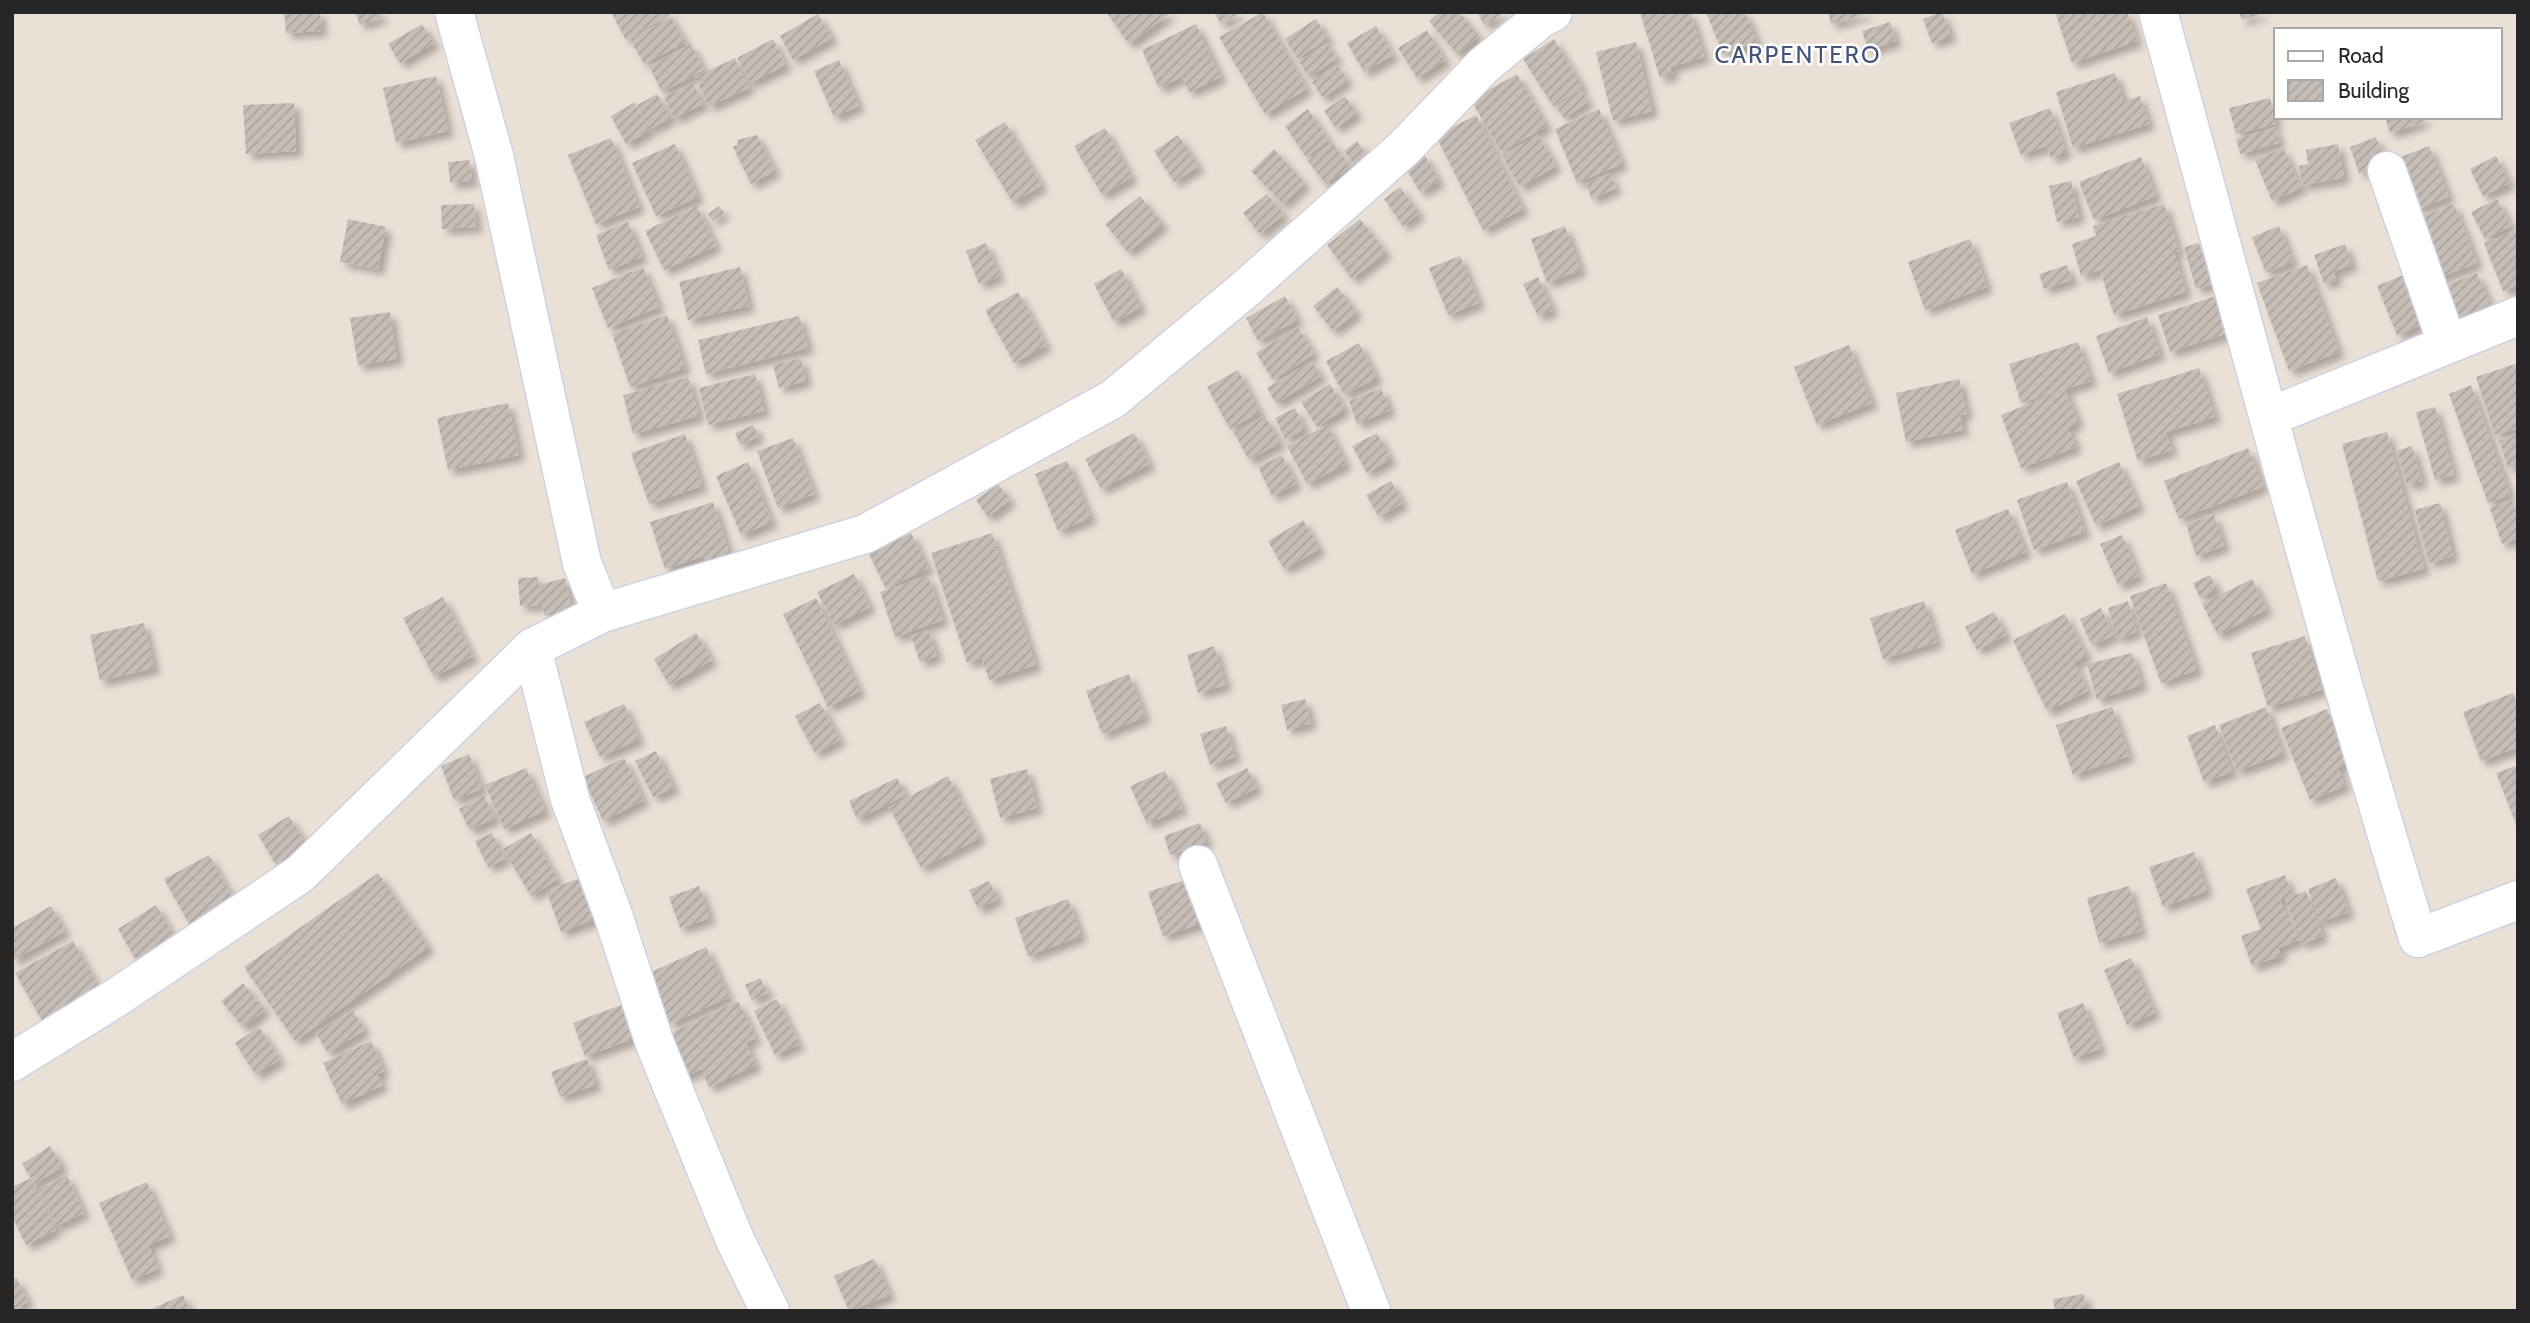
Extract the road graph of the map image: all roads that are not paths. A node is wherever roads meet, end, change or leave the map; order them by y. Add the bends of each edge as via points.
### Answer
1 (454, 12) edge
2 (1553, 12) edge
3 (2158, 12) edge
4 (2387, 171) dead end
5 (2518, 316) edge
6 (2447, 342) junction
7 (2269, 416) junction
8 (603, 613) junction
9 (532, 648) junction
10 (1198, 865) dead end
11 (2518, 900) edge
12 (12, 1062) edge
13 (770, 1311) edge
14 (1371, 1311) edge

1 - 8 street via 494,156 582,563
2 - 8 street via 1483,66 1404,148 1113,399 865,534
3 - 7 street
4 - 6 street
5 - 6 street
6 - 7 street
7 - 11 street via 2418,938
8 - 9 street
9 - 12 street via 300,874
9 - 13 street via 570,799 655,1044 735,1240
10 - 14 street

